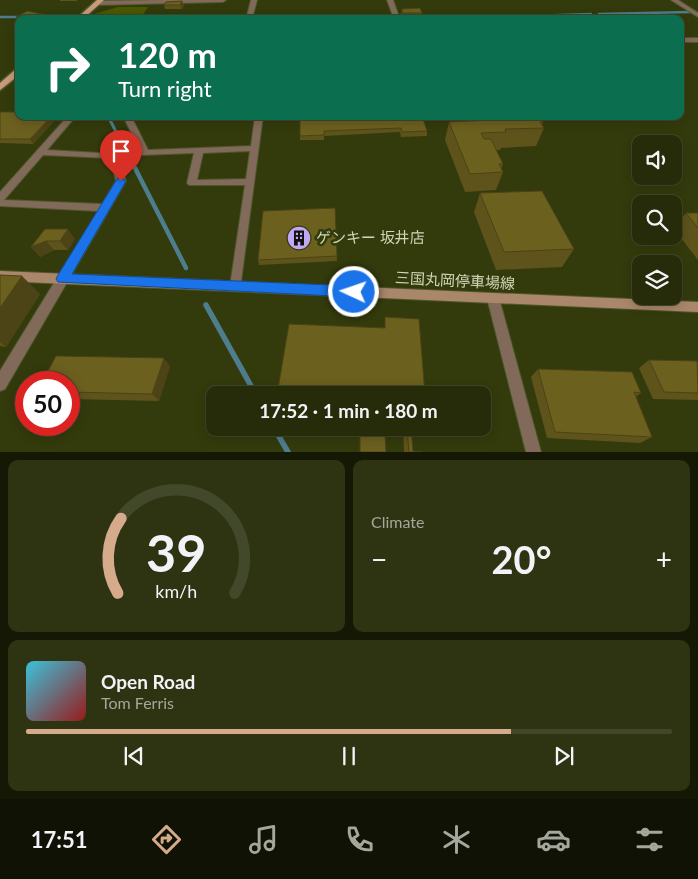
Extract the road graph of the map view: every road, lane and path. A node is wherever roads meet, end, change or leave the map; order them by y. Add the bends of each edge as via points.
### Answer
1 (224, 0) edge
2 (254, 0) edge
3 (390, 0) edge
4 (674, 0) edge
5 (99, 2) edge
6 (84, 15) edge
7 (251, 15) edge
8 (396, 15) edge
9 (698, 15) edge
10 (684, 40) edge
11 (698, 40) edge
12 (15, 74) edge
13 (0, 87) edge
14 (69, 120) edge
15 (129, 120) edge
16 (258, 120) edge
17 (255, 148) junction
18 (199, 151) junction
19 (41, 152) junction
20 (250, 182) junction
21 (0, 198) edge
22 (0, 203) edge
23 (106, 208) junction
24 (0, 276) edge
25 (63, 279) junction
26 (236, 286) junction
27 (493, 298) junction
28 (698, 307) edge
29 (0, 384) edge
30 (534, 452) edge

1 - 5 street
2 - 7 street
3 - 8 street
4 - 9 street
5 - 6 main road
10 - 11 street
12 - 13 main road
14 - 19 street
15 - 18 street via 145,154
16 - 17 street
17 - 18 street
17 - 20 street
18 - 20 street via 192,184
19 - 21 street
19 - 23 street via 114,156 121,181
20 - 26 street
22 - 23 street
23 - 25 street
24 - 25 main road, 三国丸岡停車場線
25 - 26 main road, 三国丸岡停車場線
25 - 29 street
26 - 27 main road, 三国丸岡停車場線
27 - 28 main road, 三国丸岡停車場線
27 - 30 street

